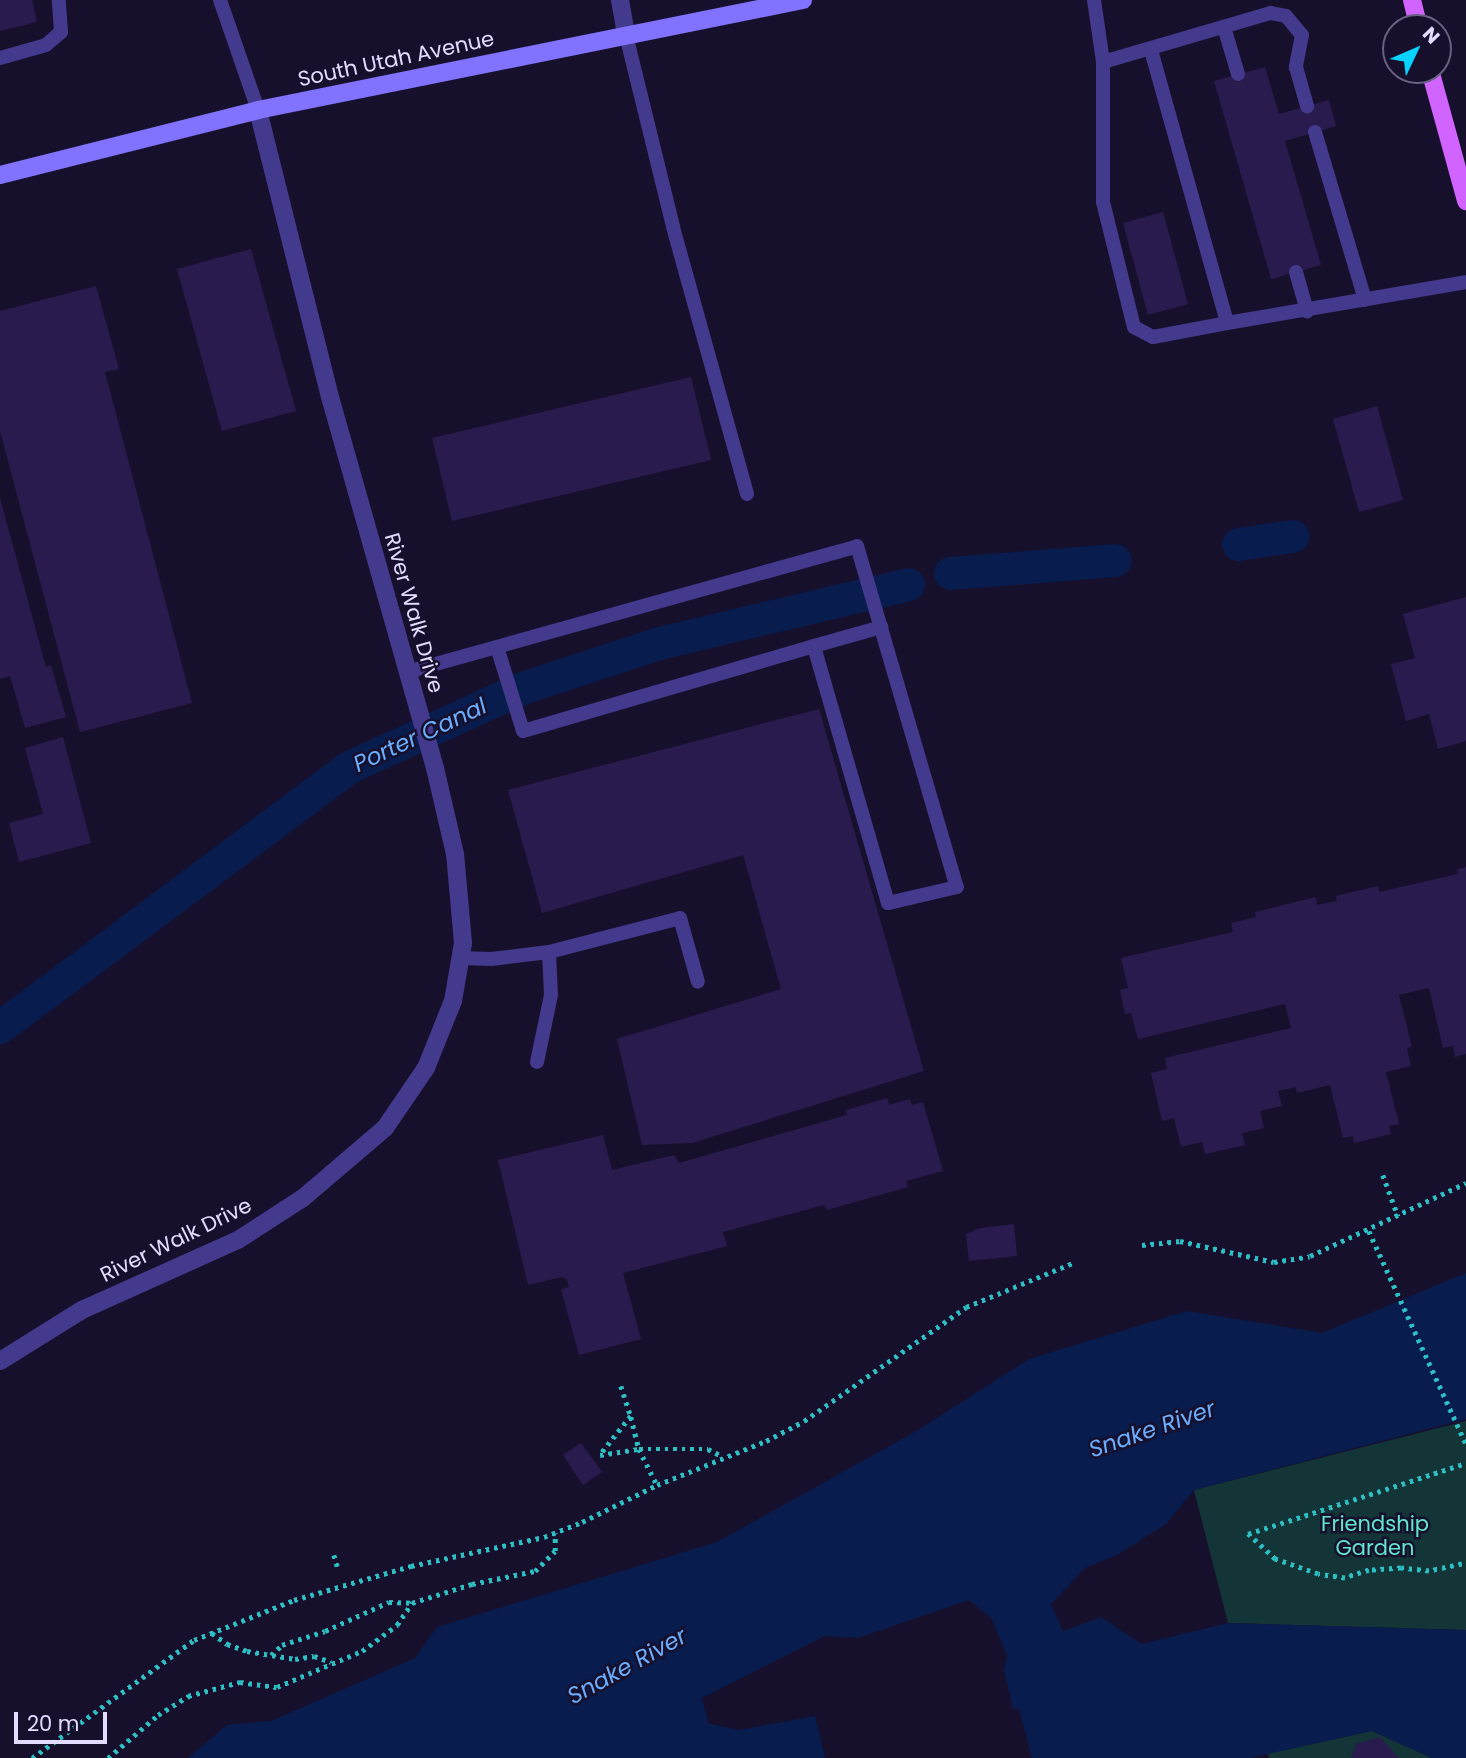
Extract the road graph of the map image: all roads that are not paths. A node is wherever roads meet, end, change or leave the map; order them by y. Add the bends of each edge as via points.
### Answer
1 (59, 0) edge
2 (220, 0) edge
3 (620, 0) edge
4 (803, 0) edge
5 (1094, 0) edge
6 (1224, 27) junction
7 (626, 35) junction
8 (1151, 50) junction
9 (0, 58) edge
10 (1103, 62) junction
11 (1238, 74) dead end
12 (1434, 84) edge
13 (1307, 106) dead end
14 (258, 110) junction
15 (1315, 132) dead end
16 (0, 175) edge
17 (1466, 201) edge
18 (1296, 272) dead end
19 (1466, 282) edge
20 (1365, 300) junction
21 (1307, 311) junction
22 (1227, 323) junction
23 (747, 494) dead end
24 (881, 627) junction
25 (814, 646) junction
26 (497, 647) junction
27 (407, 672) junction
28 (549, 952) junction
29 (460, 958) junction
30 (698, 982) dead end
31 (537, 1062) dead end
32 (0, 1361) edge

1 - 9 lane via 61,32 46,45
2 - 14 lane
3 - 7 street
4 - 7 main road, South Utah Avenue
5 - 10 lane
6 - 8 lane
6 - 11 lane
6 - 13 lane via 1271,13 1286,16 1302,35 1296,67
7 - 14 main road, South Utah Avenue
7 - 23 lane via 676,240
8 - 10 lane
8 - 22 lane
10 - 22 lane via 1103,202 1134,327 1153,337
12 - 17 main road
14 - 16 main road, South Utah Avenue
14 - 27 street, River Walk Drive via 328,388
15 - 20 lane
18 - 21 lane
19 - 20 lane
20 - 21 lane
21 - 22 lane
24 - 25 lane
24 - 25 lane via 957,887 888,903
24 - 26 lane via 857,546
25 - 26 lane via 523,731
26 - 27 lane
27 - 29 street, River Walk Drive via 454,854 463,943
28 - 29 lane
28 - 30 lane via 680,918
28 - 31 lane via 551,995
29 - 32 street, River Walk Drive via 453,1002 426,1068 385,1128 303,1198 238,1240 82,1310

